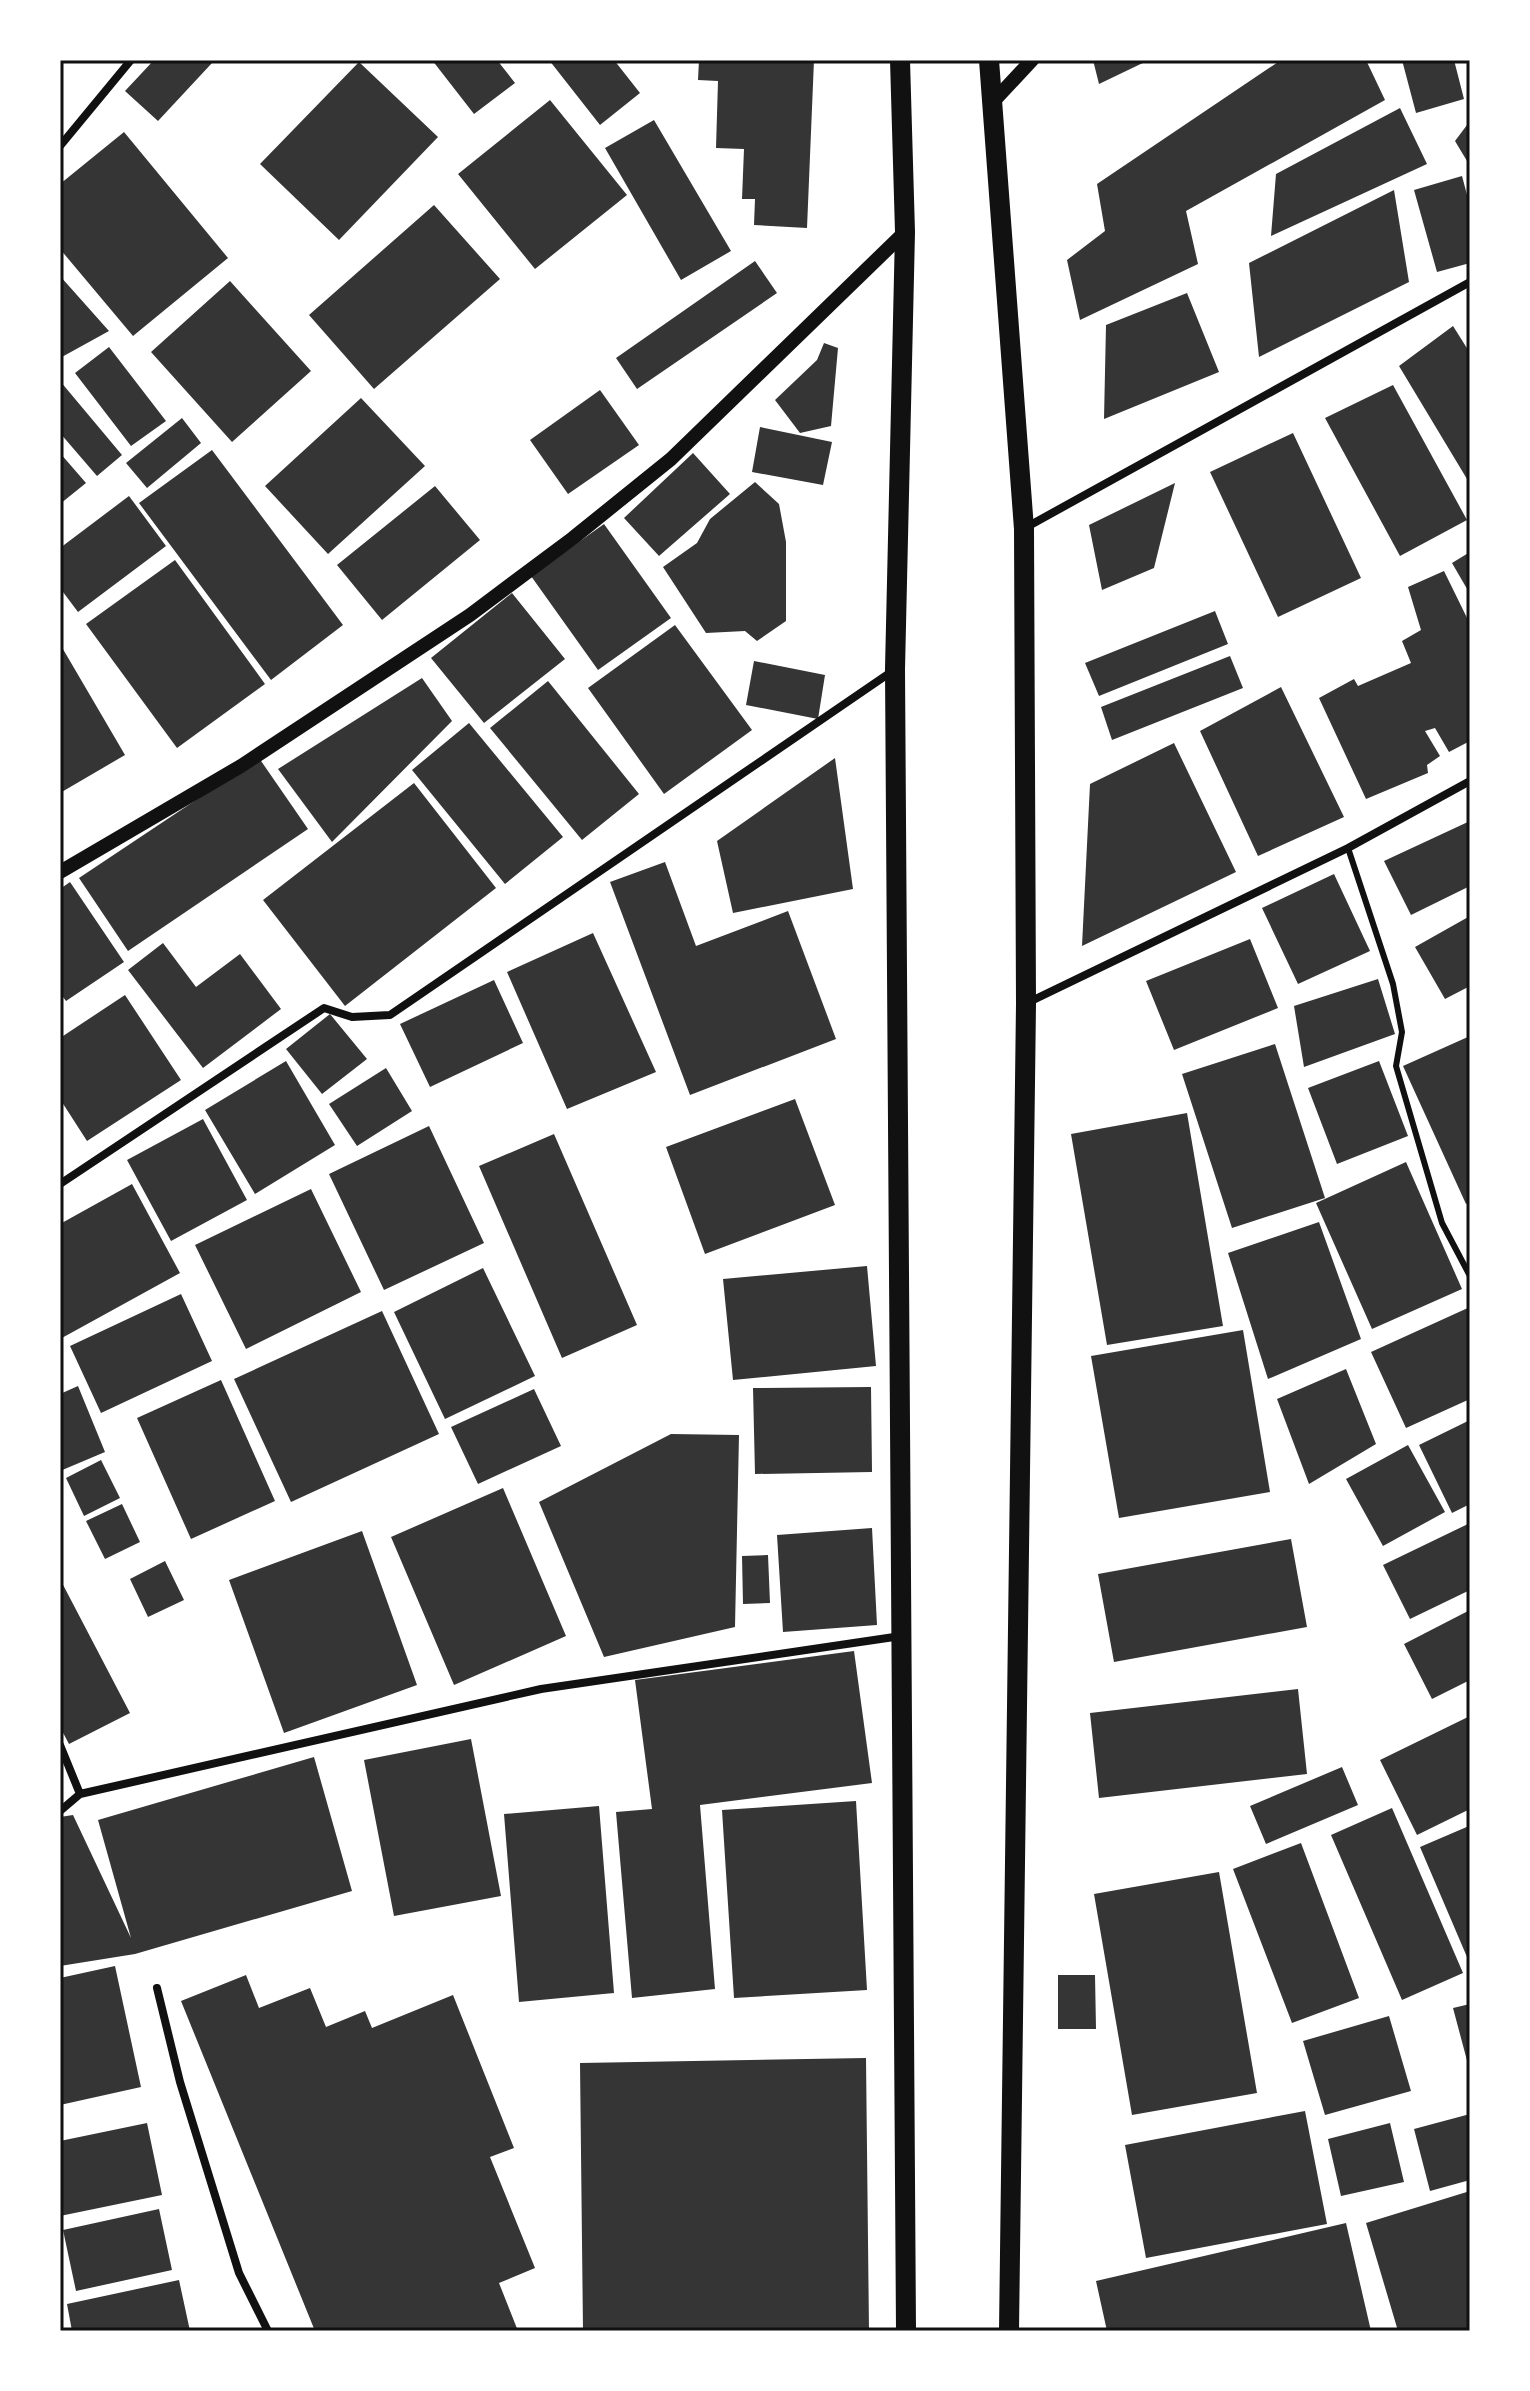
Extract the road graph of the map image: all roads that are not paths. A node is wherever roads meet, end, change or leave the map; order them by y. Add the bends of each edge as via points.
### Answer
1 (131, 60) edge
2 (900, 60) edge
3 (989, 60) edge
4 (1032, 60) edge
5 (991, 104) junction
6 (61, 141) edge
7 (905, 232) junction
8 (1470, 282) edge
9 (1024, 529) junction
10 (895, 669) junction
11 (1470, 781) edge
12 (1348, 848) junction
13 (60, 872) edge
14 (1026, 1004) junction
15 (60, 1184) edge
16 (1470, 1276) edge
17 (902, 1636) junction
18 (60, 1745) edge
19 (80, 1794) junction
20 (60, 1811) edge
21 (157, 1988) dead end
22 (268, 2331) edge
23 (906, 2331) edge
24 (1009, 2331) edge

1 - 6 street
2 - 7 main road
3 - 5 main road
4 - 5 street
5 - 9 main road
7 - 10 main road
7 - 13 street via 671,459 573,538 470,615 241,766
8 - 9 street
9 - 14 main road
10 - 15 street via 390,1015 352,1017 324,1008
10 - 17 main road
11 - 12 street
12 - 14 street
12 - 16 lane via 1393,984 1402,1032 1396,1066 1442,1223
14 - 24 main road
17 - 19 street via 541,1689
17 - 23 main road
18 - 19 street
19 - 20 street
21 - 22 street via 239,2273

